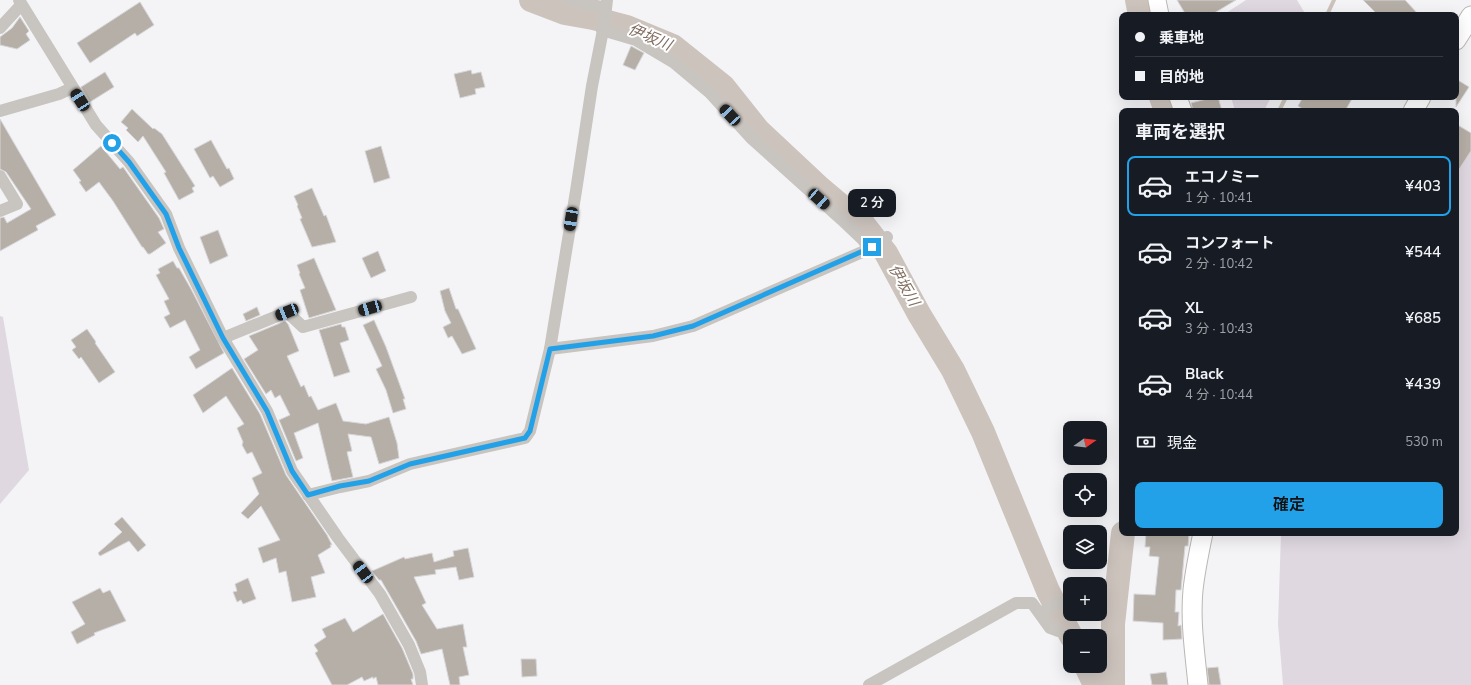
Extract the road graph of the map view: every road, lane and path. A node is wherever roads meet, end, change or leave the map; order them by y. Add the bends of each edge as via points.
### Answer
1 (570, 0) edge
2 (1157, 0) edge
3 (20, 2) edge
4 (1159, 12) edge
5 (605, 15) edge
6 (1471, 16) edge
7 (0, 28) edge
8 (1459, 35) edge
9 (72, 88) junction
10 (0, 111) edge
11 (0, 176) edge
12 (0, 211) edge
13 (885, 238) dead end
14 (871, 248) junction
15 (411, 297) dead end
16 (223, 338) junction
17 (550, 349) junction
18 (308, 495) junction
19 (1202, 536) edge
20 (1063, 602) dead end
21 (1048, 607) dead end
22 (1058, 631) dead end
23 (422, 685) edge
24 (870, 685) edge
25 (1198, 685) edge

1 - 5 street
2 - 4 main road
3 - 7 street
3 - 9 street
5 - 14 street via 636,40 673,62 710,92 751,138
5 - 17 street
6 - 8 highway
9 - 10 street
9 - 16 street via 96,125 129,162 166,214 179,248
11 - 12 street via 17,204
13 - 14 street
14 - 17 street via 693,326 653,336
15 - 16 street via 303,327 287,312
16 - 18 street via 267,411 292,471
17 - 18 street via 530,431 525,438 410,464 369,481
18 - 23 street via 380,594 410,645
19 - 25 highway via 1193,592
20 - 21 street
22 - 24 street via 1050,628 1032,603 1016,603

